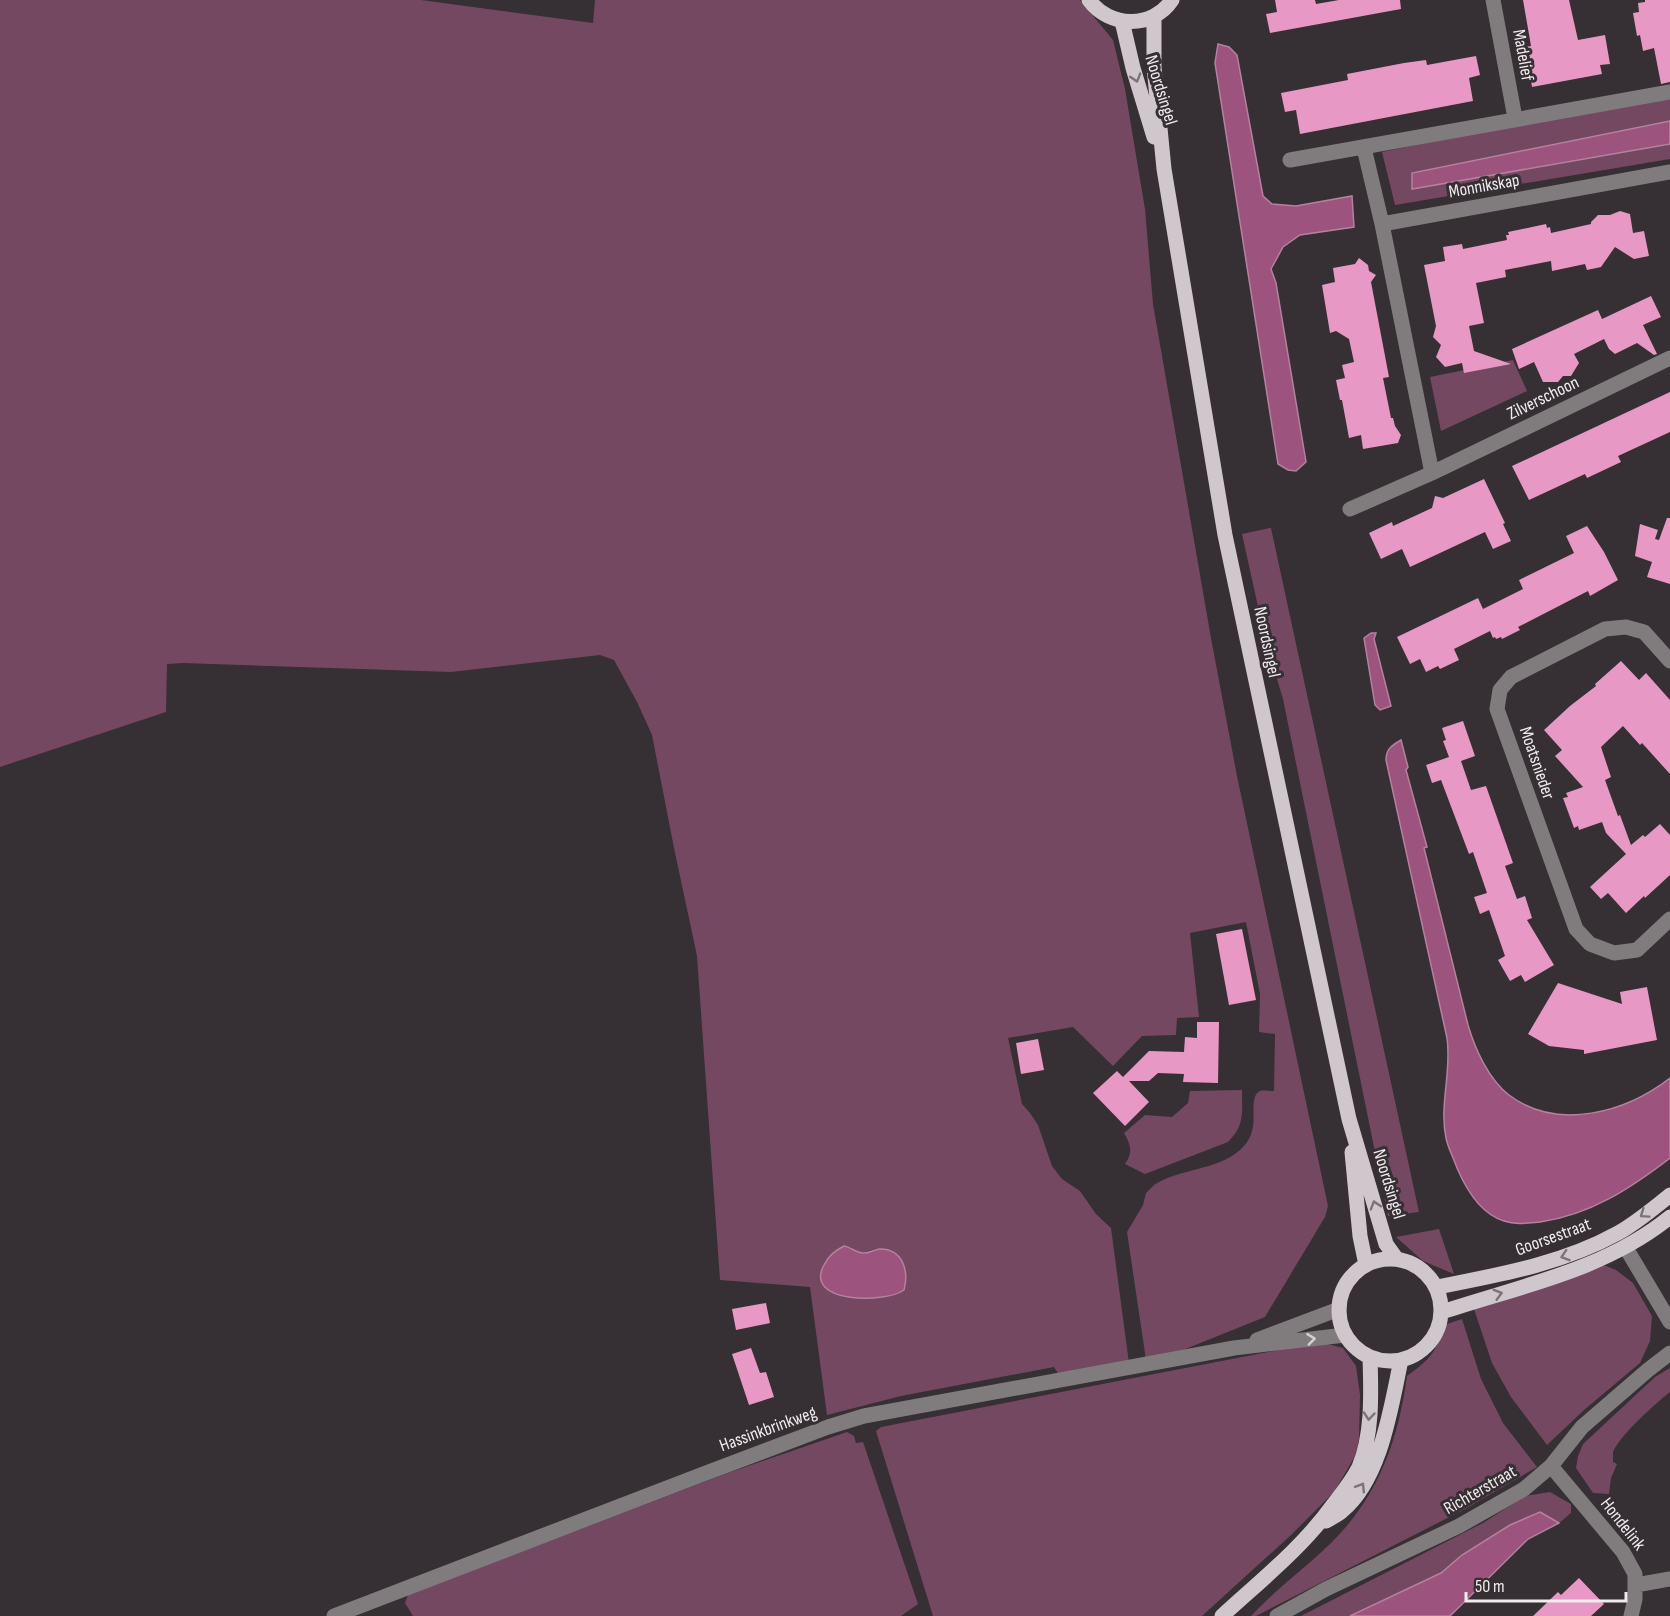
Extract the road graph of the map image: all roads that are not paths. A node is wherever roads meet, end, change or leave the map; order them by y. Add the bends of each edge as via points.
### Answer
1 (1089, 0) edge
2 (1172, 0) edge
3 (1493, 0) edge
4 (1154, 16) junction
5 (1122, 21) junction
6 (1670, 92) edge
7 (1515, 118) junction
8 (1364, 148) junction
9 (1290, 160) dead end
10 (1164, 169) junction
11 (1670, 172) edge
12 (1382, 224) junction
13 (1670, 358) edge
14 (1432, 473) junction
15 (1350, 509) dead end
16 (1670, 661) edge
17 (1670, 920) edge
18 (1349, 1119) junction
19 (1670, 1195) edge
20 (1670, 1217) edge
21 (1618, 1233) junction
22 (1626, 1248) junction
23 (1396, 1258) junction
24 (1366, 1264) junction
25 (1437, 1287) junction
26 (1339, 1309) junction
27 (1442, 1312) junction
28 (1670, 1322) edge
29 (1345, 1335) junction
30 (1234, 1348) junction
31 (1670, 1353) edge
32 (1370, 1357) junction
33 (1401, 1360) junction
34 (1551, 1466) junction
35 (1319, 1526) junction
36 (1670, 1579) edge
37 (1636, 1585) junction
38 (334, 1616) edge
39 (1222, 1616) edge
40 (1277, 1616) edge
41 (1631, 1616) edge

1 - 5 main road via 1106,16
2 - 4 main road
3 - 7 street, Madelief
4 - 5 main road via 1142,21
4 - 10 main road, Noordsingel via 1154,67
5 -> 10 main road, Noordsingel
6 - 7 street
7 - 8 street
8 - 9 street
8 - 12 street
10 - 18 main road, Noordsingel via 1225,535
11 - 12 street, Monnikskap
12 - 14 street
13 - 14 street, Zilverschoon
14 - 15 street, Zilverschoon
16 - 17 street, Moatsnieder via 1644,632 1626,627 1605,629 1511,677 1500,690 1497,709 1576,929 1590,944 1614,953 1637,950
23 -> 18 main road, Noordsingel via 1386,1244
18 - 24 main road, Noordsingel
19 -> 21 main road, Goorsestraat
20 - 22 main road, Goorsestraat
21 - 22 main road
21 -> 25 main road, Goorsestraat via 1577,1252 1520,1270
27 -> 22 main road, Goorsestraat via 1581,1268
22 - 28 street
23 - 24 main road
23 - 25 main road via 1416,1265
24 - 26 main road via 1349,1279
25 - 27 main road
26 - 29 main road
26 - 30 street, Hassinkbrinkweg
27 - 33 main road via 1429,1344 1416,1355
30 -> 29 street, Hassinkbrinkweg
29 - 32 main road
30 - 38 street, Hassinkbrinkweg via 864,1416
31 - 34 street, Richterstraat via 1582,1427
32 - 33 main road
32 -> 35 main road via 1367,1435 1359,1466
35 -> 33 main road via 1342,1511 1370,1474 1383,1438
34 - 37 street, Hondelink via 1623,1552 1635,1574
34 - 40 street, Richterstraat via 1524,1489 1488,1511
35 - 39 main road
36 - 37 street
37 - 41 street, Hondelink

